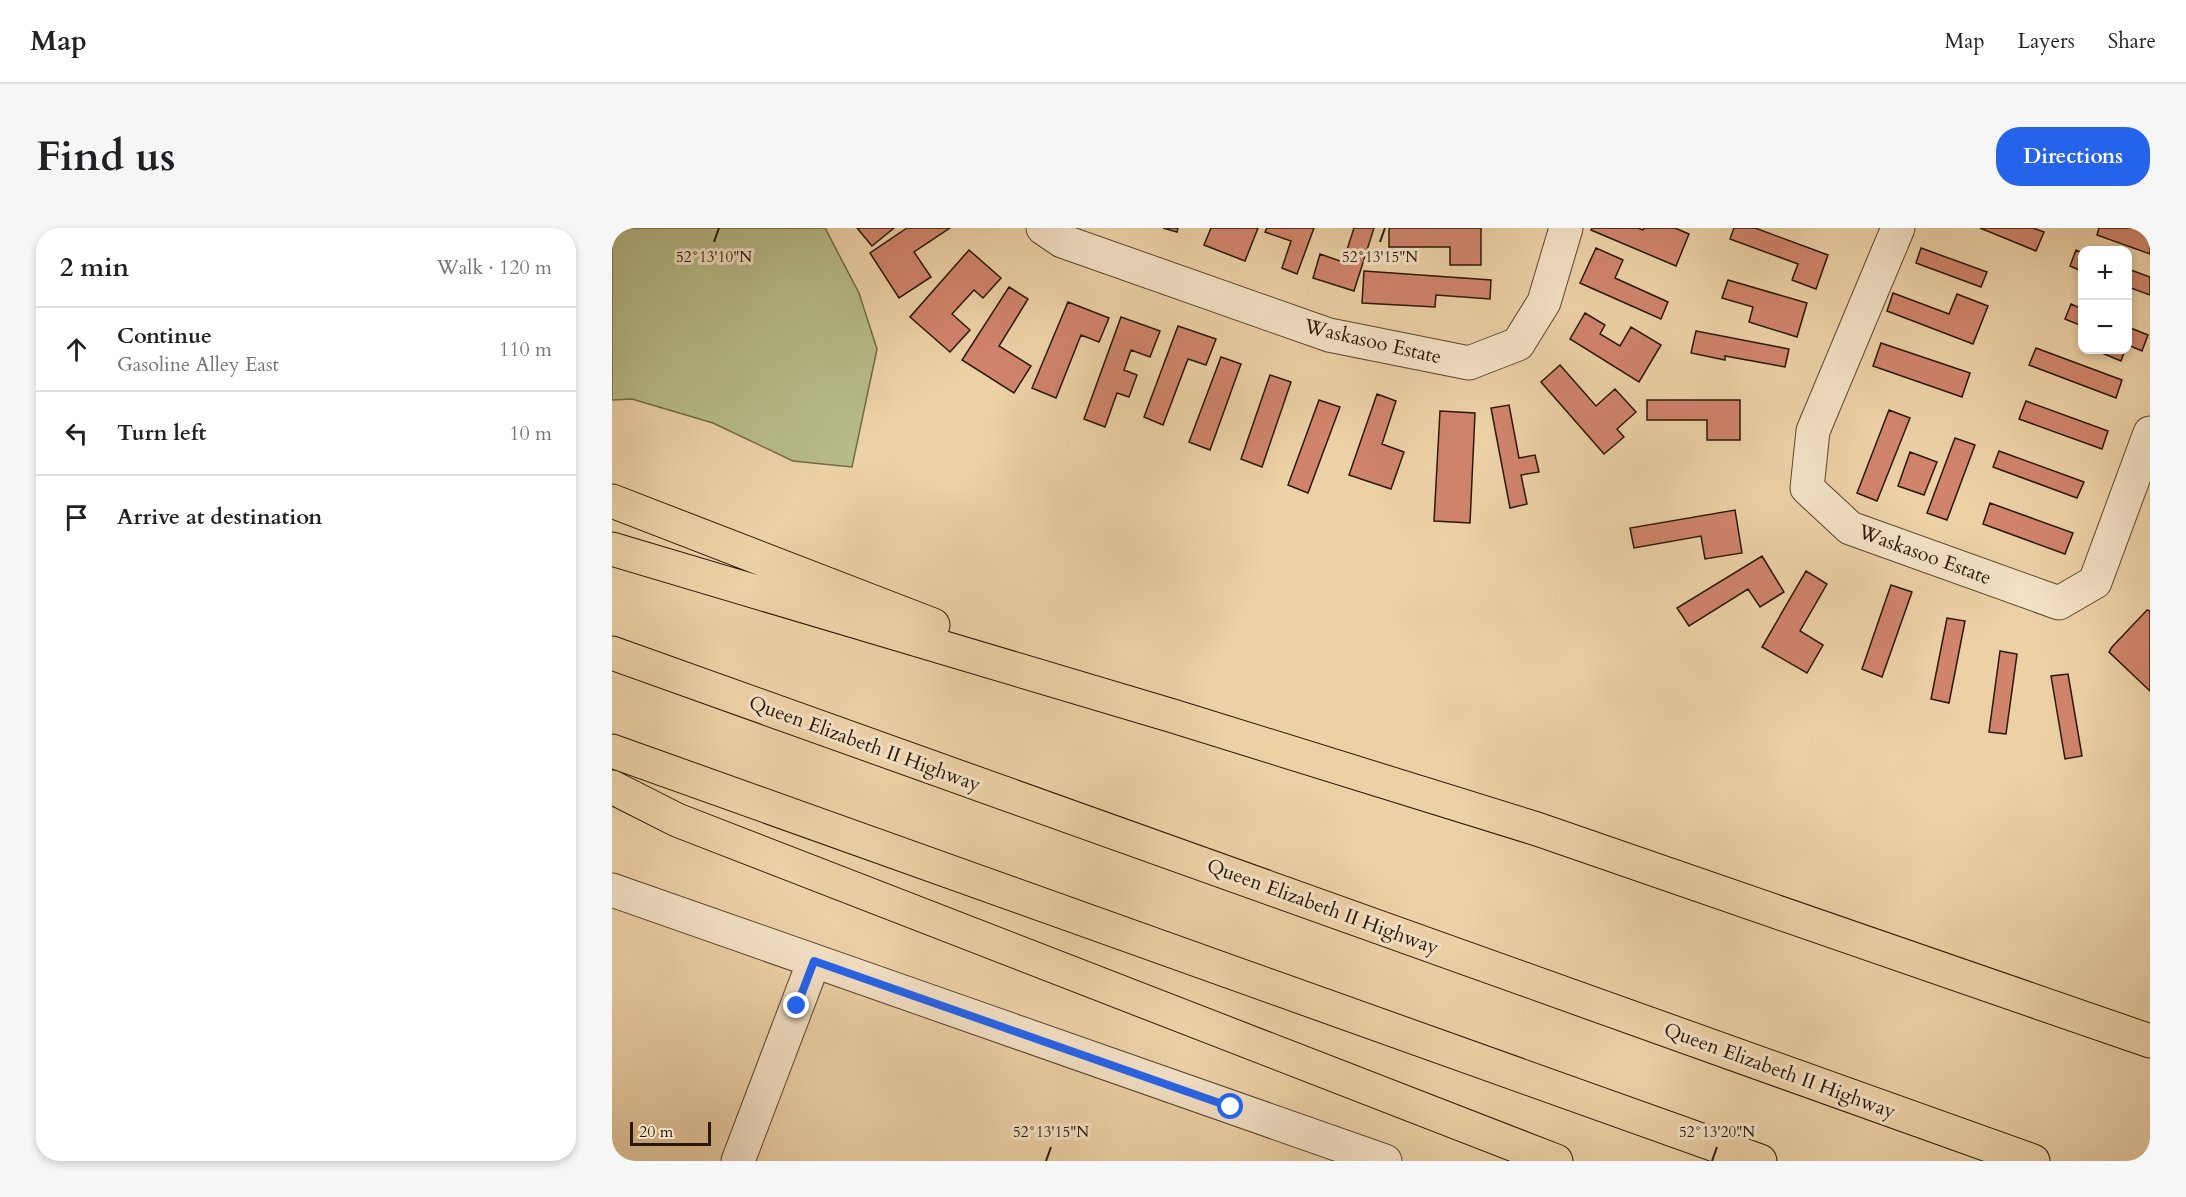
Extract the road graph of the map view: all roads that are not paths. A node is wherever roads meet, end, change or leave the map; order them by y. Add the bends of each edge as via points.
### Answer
1 (1043, 228) edge
2 (1566, 228) edge
3 (1898, 228) edge
4 (2150, 433) edge
5 (612, 501) edge
6 (612, 549) edge
7 (612, 653) edge
8 (1173, 716) junction
9 (612, 751) edge
10 (612, 787) edge
11 (612, 890) edge
12 (814, 961) junction
13 (2150, 1041) edge
14 (738, 1161) edge
15 (1385, 1161) edge
16 (1556, 1161) edge
17 (1760, 1161) edge
18 (2033, 1161) edge

1 - 2 street, Waskasoo Estate via 1062,241 1329,335 1469,363 1518,344 1544,302
3 - 4 street, Waskasoo Estate via 1813,431 1807,488 1850,528 2059,603 2095,582
5 - 8 highway
6 - 8 highway
7 - 18 highway, Queen Elizabeth II Highway
8 - 13 highway via 1537,829
9 - 17 highway
10 - 16 highway via 677,820
11 - 12 street
12 - 14 street
12 - 15 street

